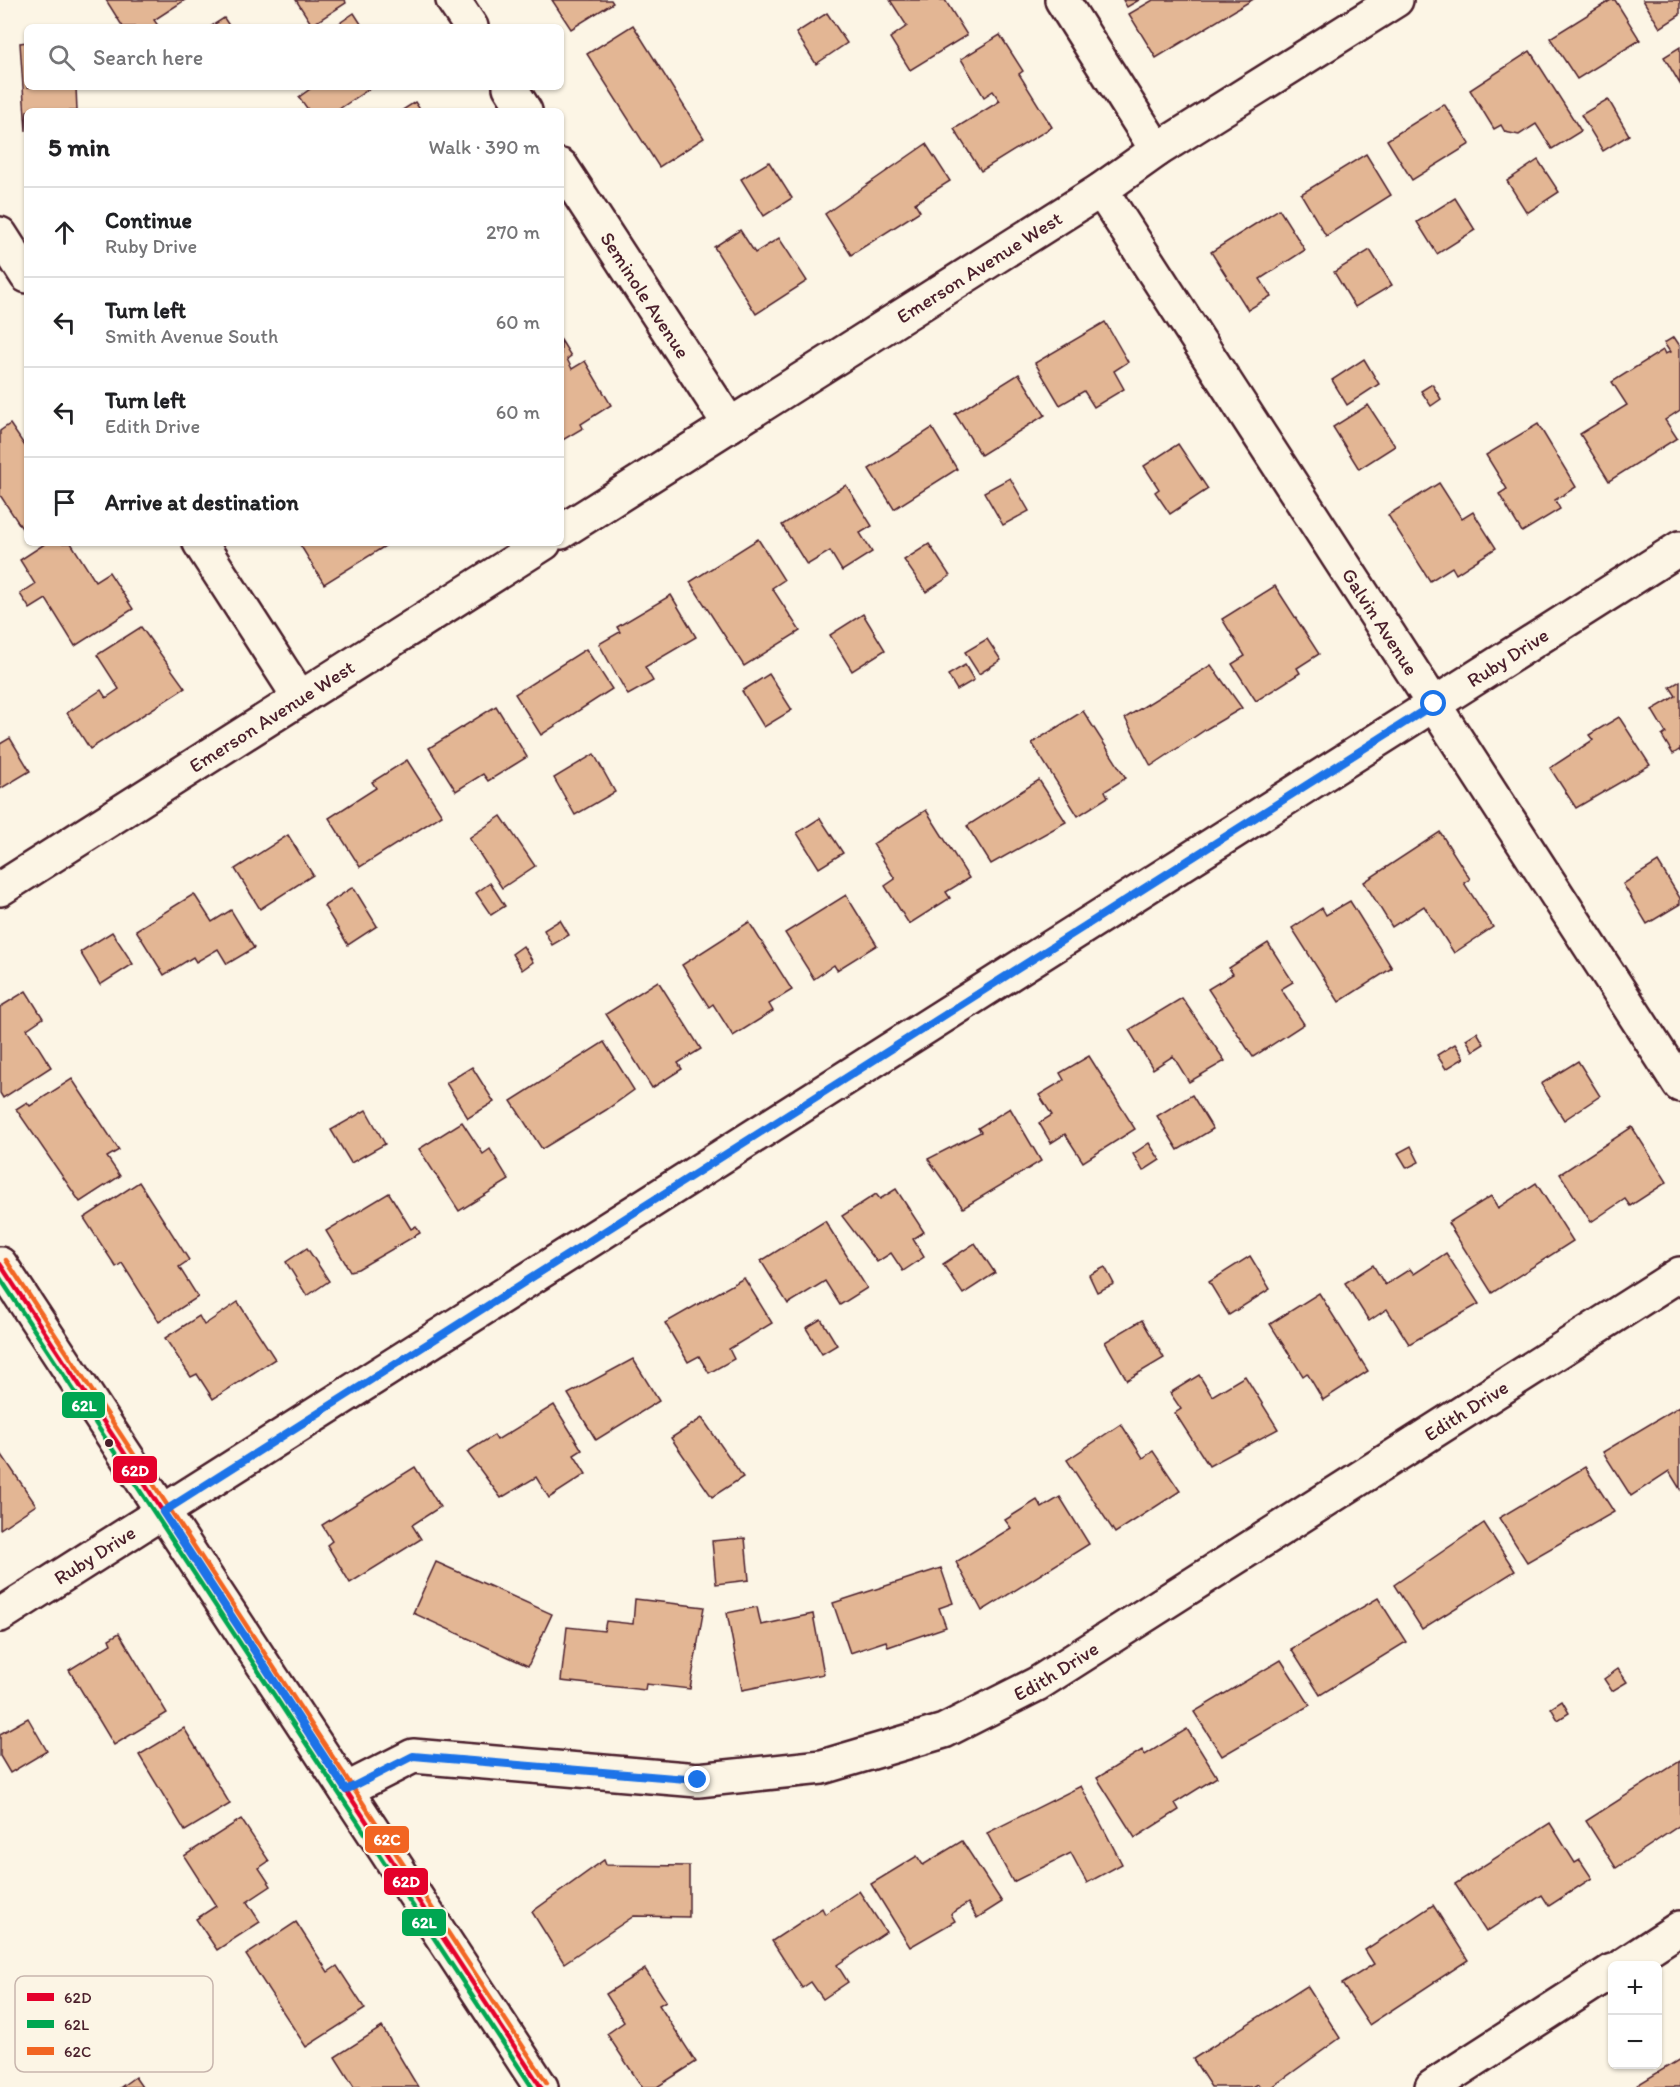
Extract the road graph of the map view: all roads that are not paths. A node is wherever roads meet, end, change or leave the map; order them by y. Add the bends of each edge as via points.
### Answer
1 (453, 0) edge
2 (1062, 0) edge
3 (1396, 0) edge
4 (469, 24) edge
5 (512, 90) edge
6 (523, 108) edge
7 (1157, 150) junction
8 (564, 171) edge
9 (1101, 190) junction
10 (0, 234) edge
11 (24, 271) edge
12 (730, 425) junction
13 (564, 530) edge
14 (202, 546) edge
15 (539, 546) edge
16 (1680, 548) edge
17 (300, 698) junction
18 (1434, 704) junction
19 (0, 889) edge
20 (1680, 1085) edge
21 (0, 1264) edge
22 (1680, 1274) edge
23 (163, 1512) junction
24 (0, 1615) edge
25 (346, 1790) junction
26 (1680, 1928) edge
27 (1628, 1961) edge
28 (1608, 1974) edge
29 (541, 2087) edge
30 (1432, 2087) edge

1 - 4 street
2 - 7 street
3 - 7 street, Emerson Avenue West
5 - 6 street
7 - 9 street, Emerson Avenue West
8 - 12 street, Seminole Avenue
9 - 12 street, Emerson Avenue West
9 - 18 street, Galvin Avenue
10 - 11 street
12 - 13 street, Emerson Avenue West
14 - 17 street
15 - 17 street, Emerson Avenue West
16 - 18 street, Ruby Drive
17 - 19 street, Emerson Avenue West
18 - 20 street, Galvin Avenue
18 - 23 street, Ruby Drive
21 - 23 street
22 - 25 street, Edith Drive via 1037,1684 944,1731 822,1767 698,1780 413,1756
23 - 24 street, Ruby Drive
23 - 25 street
25 - 29 street
26 - 27 street
28 - 30 street

